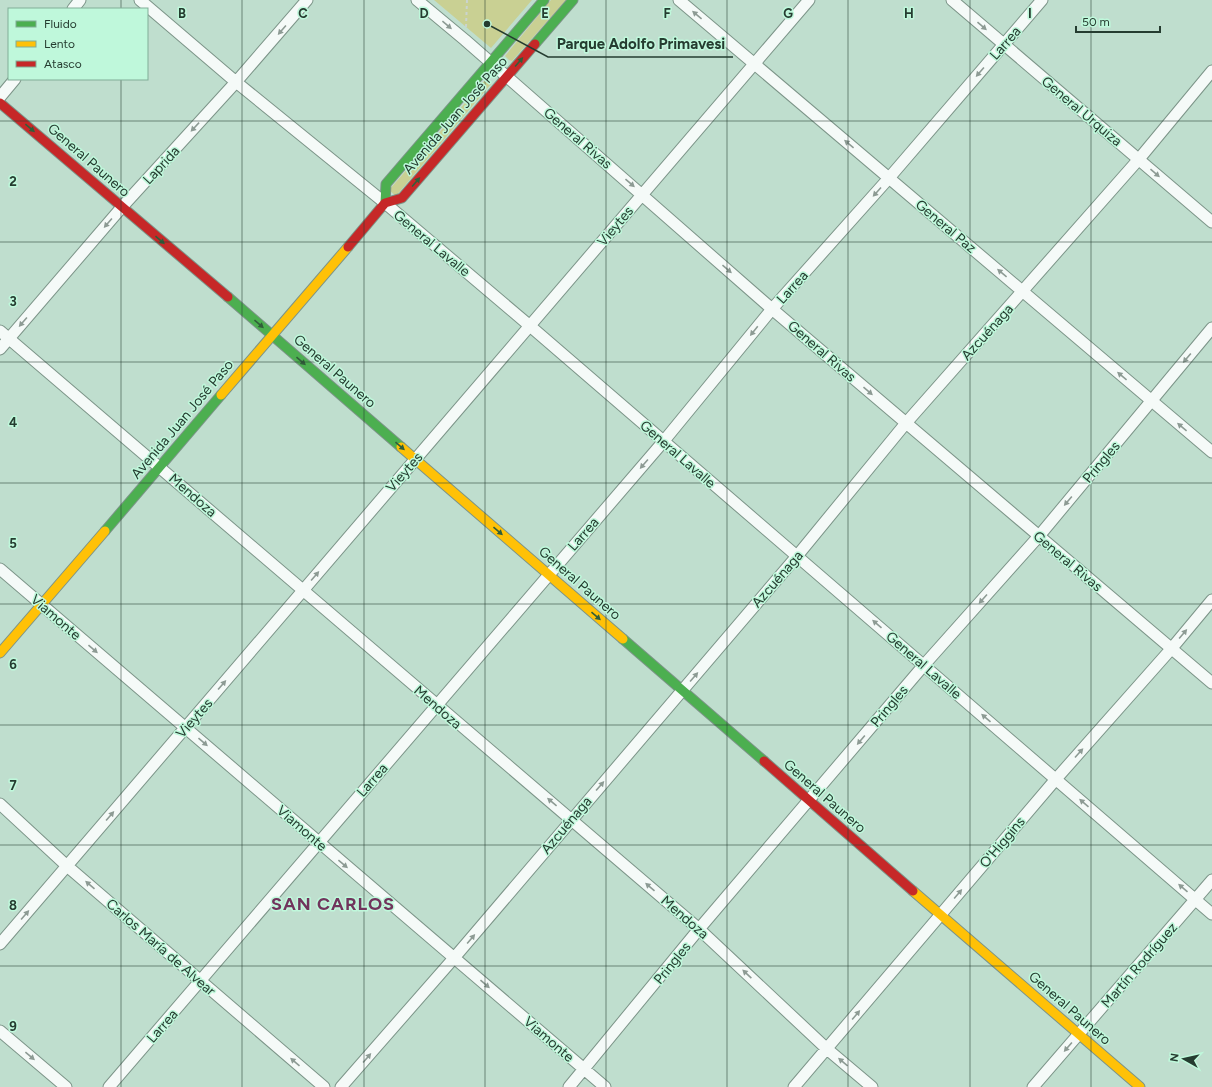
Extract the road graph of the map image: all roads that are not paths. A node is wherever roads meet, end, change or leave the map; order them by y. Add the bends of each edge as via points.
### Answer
1 (80, 0) edge
2 (140, 0) edge
3 (307, 0) edge
4 (417, 0) edge
5 (544, 0) edge
6 (573, 0) edge
7 (680, 0) edge
8 (809, 0) edge
9 (952, 0) edge
10 (1042, 0) edge
11 (74, 8) edge
12 (1004, 44) junction
13 (490, 63) junction
14 (754, 64) junction
15 (1212, 71) edge
16 (506, 77) junction
17 (14, 80) edge
18 (236, 82) junction
19 (0, 97) edge
20 (0, 103) edge
21 (1139, 159) junction
22 (889, 178) junction
23 (642, 194) junction
24 (385, 203) junction
25 (122, 207) junction
26 (1212, 222) edge
27 (1023, 291) junction
28 (772, 309) junction
29 (530, 326) junction
30 (1212, 328) edge
31 (0, 331) edge
32 (272, 335) junction
33 (9, 339) junction
34 (0, 349) edge
35 (1152, 401) junction
36 (906, 424) junction
37 (663, 442) junction
38 (1212, 452) edge
39 (415, 460) junction
40 (159, 467) junction
41 (1038, 536) junction
42 (797, 556) junction
43 (0, 568) edge
44 (549, 575) junction
45 (303, 590) junction
46 (1212, 600) edge
47 (42, 604) junction
48 (1172, 648) junction
49 (0, 654) edge
50 (924, 665) junction
51 (1212, 683) edge
52 (682, 690) junction
53 (437, 705) junction
54 (186, 728) junction
55 (1056, 779) junction
56 (809, 800) junction
57 (0, 804) edge
58 (571, 819) junction
59 (319, 843) junction
60 (67, 866) junction
61 (1212, 880) edge
62 (1196, 899) junction
63 (1212, 914) edge
64 (941, 915) junction
65 (699, 929) junction
66 (0, 944) edge
67 (454, 958) junction
68 (201, 981) junction
69 (0, 1031) edge
70 (1079, 1034) junction
71 (827, 1048) junction
72 (584, 1069) junction
73 (66, 1087) edge
74 (110, 1087) edge
75 (324, 1087) edge
76 (341, 1087) edge
77 (569, 1087) edge
78 (605, 1087) edge
79 (794, 1087) edge
80 (872, 1087) edge
81 (1033, 1087) edge
82 (1140, 1087) edge

1 - 11 street
2 - 18 street, General Lavalle
3 -> 18 street, Laprida
4 -> 13 street, General Rivas
5 - 13 street, Avenida Juan José Paso
16 -> 6 street, Avenida Juan José Paso
14 -> 7 street, General Paz
8 - 14 street, Vieytes
9 -> 12 street, General Urquiza
10 - 12 street, Larrea
12 - 21 street, General Urquiza
12 -> 22 street, Larrea
13 - 16 street, General Rivas
13 - 24 street, Avenida Juan José Paso via 386,184
22 -> 14 street, General Paz
14 - 23 street, Vieytes
15 - 21 street, Azcuénaga
16 -> 23 street, General Rivas
24 -> 16 street, Avenida Juan José Paso via 402,198
17 - 19 street
18 - 24 street, General Lavalle
18 -> 25 street, Laprida
20 -> 25 street, General Paunero
21 -> 26 street, General Urquiza
21 - 27 street, Azcuénaga
27 -> 22 street, General Paz
22 -> 28 street, Larrea
23 -> 28 street, General Rivas
23 - 29 street, Vieytes
24 - 29 street, General Lavalle
24 - 32 street, Avenida Juan José Paso
25 -> 32 street, General Paunero
25 -> 33 street, Laprida
35 -> 27 street, General Paz
27 - 36 street, Azcuénaga
28 -> 36 street, General Rivas
28 -> 37 street, Larrea
29 - 37 street, General Lavalle
29 - 39 street, Vieytes
30 -> 35 street, Pringles
31 - 33 street, Mendoza
32 -> 39 street, General Paunero
32 - 40 street, Avenida Juan José Paso
33 - 34 street, Laprida
33 - 40 street, Mendoza
38 -> 35 street, General Paz
35 -> 41 street, Pringles
36 - 41 street, General Rivas
36 - 42 street, Azcuénaga
37 - 42 street, General Lavalle
37 -> 44 street, Larrea
39 -> 44 street, General Paunero
45 -> 39 street, Vieytes
40 - 45 street, Mendoza
40 - 47 street, Avenida Juan José Paso
41 - 48 street, General Rivas
41 -> 50 street, Pringles
50 -> 42 street, General Lavalle
52 -> 42 street, Azcuénaga
43 - 47 street, Viamonte
44 -> 52 street, General Paunero
44 - 53 street, Larrea
45 - 53 street, Mendoza
54 -> 45 street, Vieytes
48 -> 46 street, O'Higgins
47 - 49 street, Avenida Juan José Paso
47 -> 54 street, Viamonte
48 - 51 street, General Rivas
55 -> 48 street, O'Higgins
55 -> 50 street, General Lavalle
50 -> 56 street, Pringles
52 - 56 street, General Paunero
58 -> 52 street, Azcuénaga
58 -> 53 street, Mendoza
53 - 59 street, Larrea
54 -> 59 street, Viamonte
60 -> 54 street, Vieytes
62 -> 55 street, General Lavalle
64 -> 55 street, O'Higgins
56 - 64 street, General Paunero
56 - 65 street, Pringles
57 - 60 street, Carlos María de Alvear
65 -> 58 street, Mendoza
67 -> 58 street, Azcuénaga
59 -> 67 street, Viamonte
59 - 68 street, Larrea
66 -> 60 street, Vieytes
68 -> 60 street, Carlos María de Alvear
61 - 62 street, Martín Rodríguez
62 - 63 street, General Lavalle
62 - 70 street, Martín Rodríguez
64 - 70 street, General Paunero
71 -> 64 street, O'Higgins
71 -> 65 street, Mendoza
65 - 72 street, Pringles
67 -> 72 street, Viamonte
76 -> 67 street, Azcuénaga
68 - 74 street, Larrea
75 -> 68 street, Carlos María de Alvear
69 -> 73 street
70 -> 81 street, Martín Rodríguez
70 - 82 street, General Paunero
71 - 79 street, O'Higgins
80 -> 71 street, Mendoza
72 - 77 street, Pringles
72 - 78 street, Viamonte

